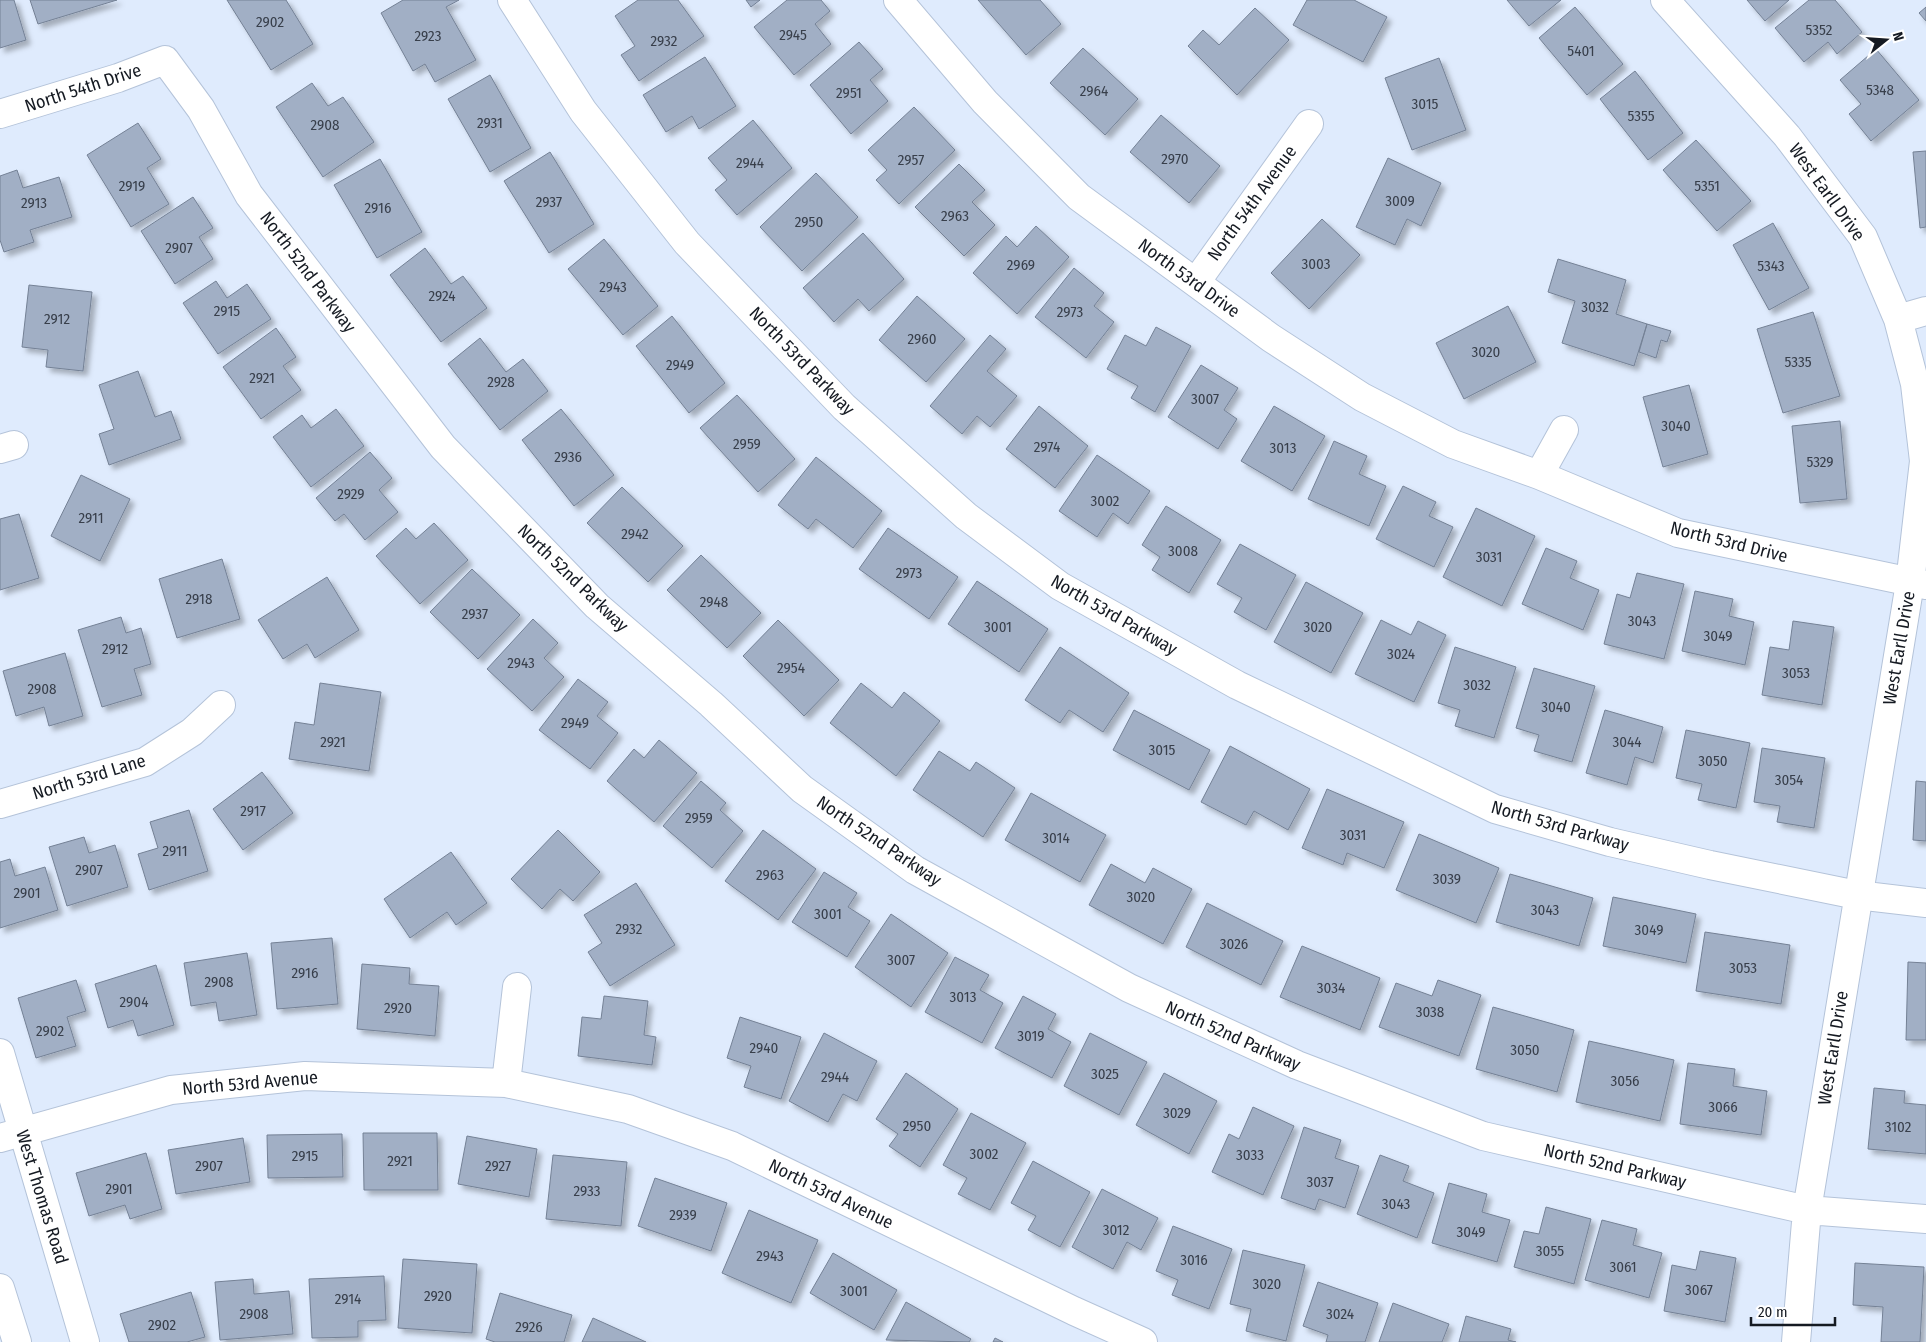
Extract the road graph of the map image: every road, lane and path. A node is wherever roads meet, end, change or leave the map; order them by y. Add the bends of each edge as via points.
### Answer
1 (512, 0) edge
2 (898, 0) edge
3 (1665, 0) edge
4 (165, 60) joint
5 (0, 114) edge
6 (1309, 124) dead end
7 (1196, 282) junction
8 (1926, 311) edge
9 (1898, 319) junction
10 (1564, 430) dead end
11 (1539, 475) junction
12 (1918, 584) edge
13 (221, 704) dead end
14 (0, 804) edge
15 (1857, 895) junction
16 (1926, 903) edge
17 (517, 987) dead end
18 (0, 1053) edge
19 (506, 1083) junction
20 (11, 1134) edge
21 (1807, 1210) junction
22 (1926, 1219) edge
23 (0, 1288) edge
24 (17, 1342) edge
25 (85, 1342) edge
26 (1143, 1342) edge
27 (1796, 1342) edge

1 - 15 street, North 53rd Parkway via 583,111 687,243 844,407 966,516 1060,586 1237,685 1495,809 1710,866
2 - 7 street, North 53rd Drive via 985,102 1079,197
3 - 9 street, West Earll Drive via 1787,136 1863,237
4 - 5 street, North 54th Drive
4 - 21 street, North 52nd Parkway via 201,109 249,195 443,447 598,606 711,704 802,789 915,870 1129,988 1297,1065 1483,1136
6 - 7 street, North 54th Avenue
7 - 11 street, North 53rd Drive via 1270,338 1362,397 1453,444
8 - 9 street
9 - 12 street, West Earll Drive via 1915,384 1924,461
10 - 11 street
11 - 12 street, North 53rd Drive via 1678,533
12 - 15 street, West Earll Drive
13 - 14 street, North 53rd Lane via 185,737 145,762
15 - 16 street, North 53rd Parkway
15 - 21 street, West Earll Drive
17 - 19 street
18 - 20 street, West Thomas Road
19 - 20 street, North 53rd Avenue via 305,1076 171,1090
19 - 26 street, North 53rd Avenue via 628,1109 732,1146
20 - 25 street, West Thomas Road
21 - 22 street, North 52nd Parkway
21 - 27 street, West Earll Drive
23 - 24 street

